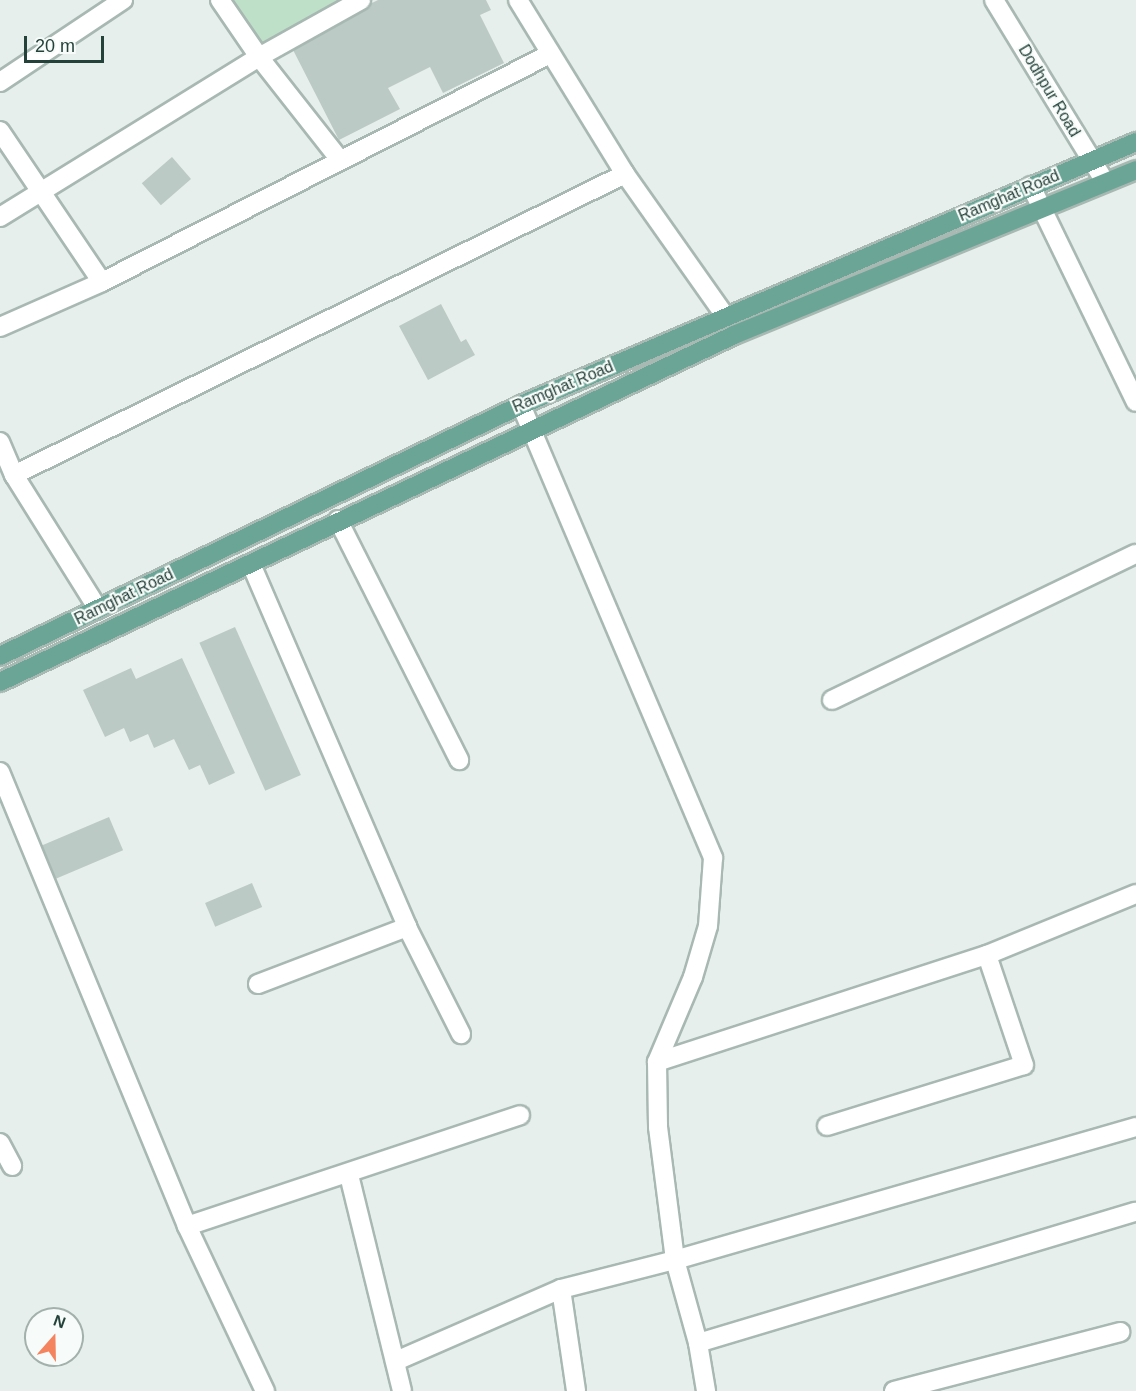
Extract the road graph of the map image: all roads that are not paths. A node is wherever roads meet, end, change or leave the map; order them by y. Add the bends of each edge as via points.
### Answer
1 (123, 0) edge
2 (220, 0) edge
3 (361, 0) edge
4 (518, 0) edge
5 (994, 0) edge
6 (550, 54) junction
7 (259, 57) junction
8 (0, 82) edge
9 (0, 131) edge
10 (1136, 142) edge
11 (340, 160) junction
12 (1092, 161) junction
13 (1136, 170) edge
14 (624, 174) junction
15 (1105, 182) junction
16 (1031, 186) junction
17 (38, 192) junction
18 (1042, 209) junction
19 (0, 217) edge
20 (102, 282) junction
21 (726, 317) junction
22 (0, 327) edge
23 (1136, 402) edge
24 (521, 405) junction
25 (531, 428) junction
26 (0, 442) edge
27 (14, 475) junction
28 (338, 520) junction
29 (1136, 554) edge
30 (251, 564) junction
31 (98, 609) junction
32 (0, 656) edge
33 (0, 682) edge
34 (832, 700) dead end
35 (459, 760) dead end
36 (0, 772) edge
37 (1136, 894) edge
38 (407, 927) junction
39 (987, 955) junction
40 (258, 984) dead end
41 (462, 1034) dead end
42 (657, 1062) junction
43 (519, 1115) dead end
44 (826, 1126) dead end
45 (1136, 1127) edge
46 (0, 1143) edge
47 (12, 1166) dead end
48 (349, 1175) junction
49 (1136, 1212) edge
50 (187, 1227) junction
51 (675, 1260) junction
52 (561, 1289) junction
53 (1120, 1332) dead end
54 (698, 1343) junction
55 (396, 1361) junction
56 (900, 1390) edge
57 (264, 1391) edge
58 (402, 1391) edge
59 (576, 1391) edge
60 (706, 1391) edge

1 - 8 street
2 - 7 street
3 - 7 street
4 - 6 street
5 - 12 street, Dodhpur Road
6 - 11 street
6 - 14 street
7 - 11 street
7 - 17 street
9 - 17 street
10 - 12 main road, Ramghat Road
11 - 20 street
12 - 15 street, Dodhpur Road
12 - 16 main road, Ramghat Road
13 - 15 main road, Ramghat Road
14 - 21 street
14 - 27 street
15 - 18 main road, Ramghat Road
16 - 18 street
16 - 21 main road, Ramghat Road
17 - 19 street
17 - 20 street
18 - 23 street
18 - 25 main road, Ramghat Road via 734,335
20 - 22 street
21 - 24 main road, Ramghat Road
24 - 25 street
24 - 31 main road, Ramghat Road
25 - 28 main road, Ramghat Road
25 - 42 street via 713,858 708,926 693,977
26 - 27 street
27 - 31 street
28 - 30 main road, Ramghat Road
28 - 35 street
29 - 34 street
30 - 33 main road, Ramghat Road
30 - 38 street
31 - 32 main road, Ramghat Road
36 - 50 street
37 - 39 street
38 - 40 street
38 - 41 street
39 - 42 street
39 - 44 street via 1024,1065
42 - 51 street via 658,1127
43 - 48 street
45 - 51 street
46 - 47 street
48 - 50 street
48 - 55 street
49 - 54 street
50 - 57 street
51 - 52 street
51 - 54 street
52 - 55 street
52 - 59 street
53 - 56 street
54 - 60 street
55 - 58 street

